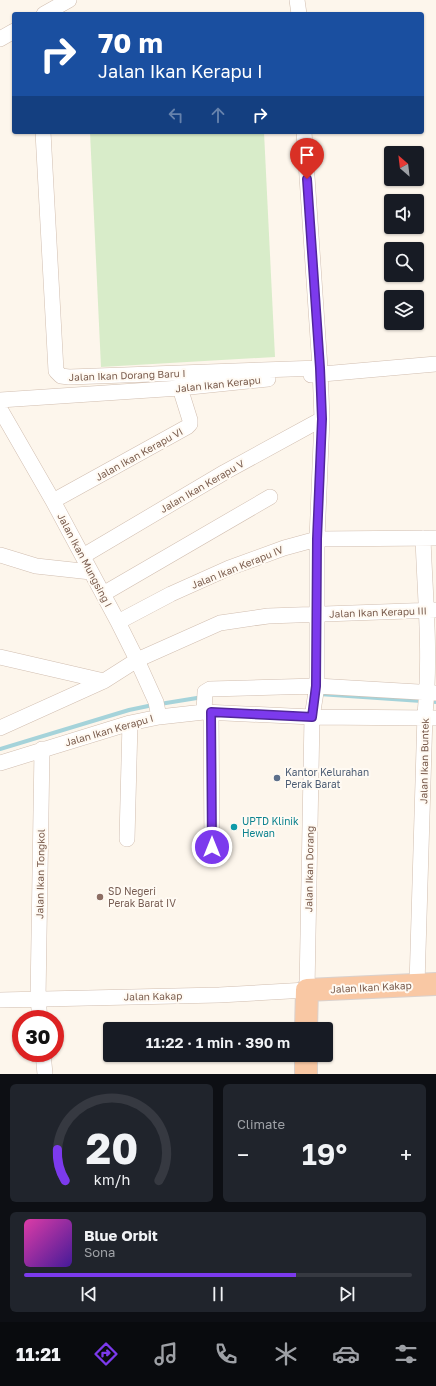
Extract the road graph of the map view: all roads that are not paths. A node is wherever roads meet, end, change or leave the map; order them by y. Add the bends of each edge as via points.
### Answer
1 (69, 0) edge
2 (297, 0) edge
3 (48, 12) edge
4 (299, 12) edge
5 (12, 32) edge
6 (0, 39) edge
7 (43, 134) edge
8 (304, 134) edge
9 (436, 364) edge
10 (320, 371) junction
11 (180, 388) junction
12 (0, 400) edge
13 (0, 409) edge
14 (322, 419) junction
15 (270, 497) dead end
16 (53, 501) junction
17 (429, 538) edge
18 (317, 539) junction
19 (0, 555) edge
20 (83, 556) junction
21 (91, 572) junction
22 (103, 594) junction
23 (431, 610) edge
24 (318, 614) junction
25 (118, 622) junction
26 (0, 657) edge
27 (137, 660) junction
28 (104, 681) junction
29 (316, 688) junction
30 (429, 705) edge
31 (158, 711) junction
32 (208, 712) junction
33 (313, 713) junction
34 (130, 723) junction
35 (0, 728) edge
36 (42, 749) junction
37 (0, 763) edge
38 (127, 839) dead end
39 (212, 847) dead end
40 (426, 984) edge
41 (307, 990) junction
42 (38, 999) junction
43 (0, 1000) edge
44 (39, 1010) edge
45 (306, 1022) edge
46 (44, 1062) edge
47 (306, 1062) edge
48 (45, 1074) edge
49 (306, 1074) edge

1 - 3 street
2 - 4 street
5 - 6 street
7 - 10 street, Jalan Ikan Dorang Baru I via 56,371 61,376
8 - 10 street
9 - 10 street, Jalan Ikan Kerapu
10 - 11 street, Jalan Ikan Kerapu
10 - 14 street
11 - 12 street, Jalan Ikan Kerapu
11 - 16 street, Jalan Ikan Kerapu VI via 190,420 187,428
13 - 16 street, Jalan Ikan Mungsing I
14 - 18 street
14 - 20 street, Jalan Ikan Kerapu V via 225,472
15 - 22 street
16 - 20 street, Jalan Ikan Mungsing I
17 - 18 street, Jalan Ikan Kerapu IV
17 - 23 street, Jalan Ikan Buntek
18 - 24 street
18 - 25 street, Jalan Ikan Kerapu IV via 229,568
19 - 21 street via 36,566
20 - 21 street, Jalan Ikan Mungsing I
21 - 22 street, Jalan Ikan Mungsing I
22 - 25 street, Jalan Ikan Mungsing I
23 - 24 street, Jalan Ikan Kerapu III
23 - 30 street, Jalan Ikan Buntek
24 - 27 street, Jalan Ikan Kerapu III via 268,616 220,623
24 - 29 street
25 - 27 street, Jalan Ikan Mungsing I
26 - 28 street
27 - 28 street, Jalan Ikan Kerapu III
27 - 31 street, Jalan Ikan Mungsing I
28 - 35 street, Jalan Ikan Kerapu III
29 - 30 street
29 - 32 street via 210,689 205,692
29 - 33 street, Jalan Ikan Dorang
30 - 33 street, Jalan Ikan Kerapu I
30 - 40 street, Jalan Ikan Buntek
31 - 32 street, Jalan Ikan Kerapu I
31 - 34 street, Jalan Ikan Kerapu I
32 - 33 street, Jalan Ikan Kerapu I
32 - 39 street
33 - 41 street, Jalan Ikan Dorang
34 - 36 street, Jalan Ikan Kerapu I
34 - 38 street
36 - 37 street, Jalan Ikan Kerapu I
36 - 42 street, Jalan Ikan Tongkol
40 - 41 highway, Jalan Ikan Kakap
41 - 42 street, Jalan Kakap via 219,995
41 - 45 highway, Jalan Ikan Dorang
42 - 43 street, Jalan Kakap
42 - 44 street, Jalan Ikan Tongkol
46 - 48 street
47 - 49 highway

